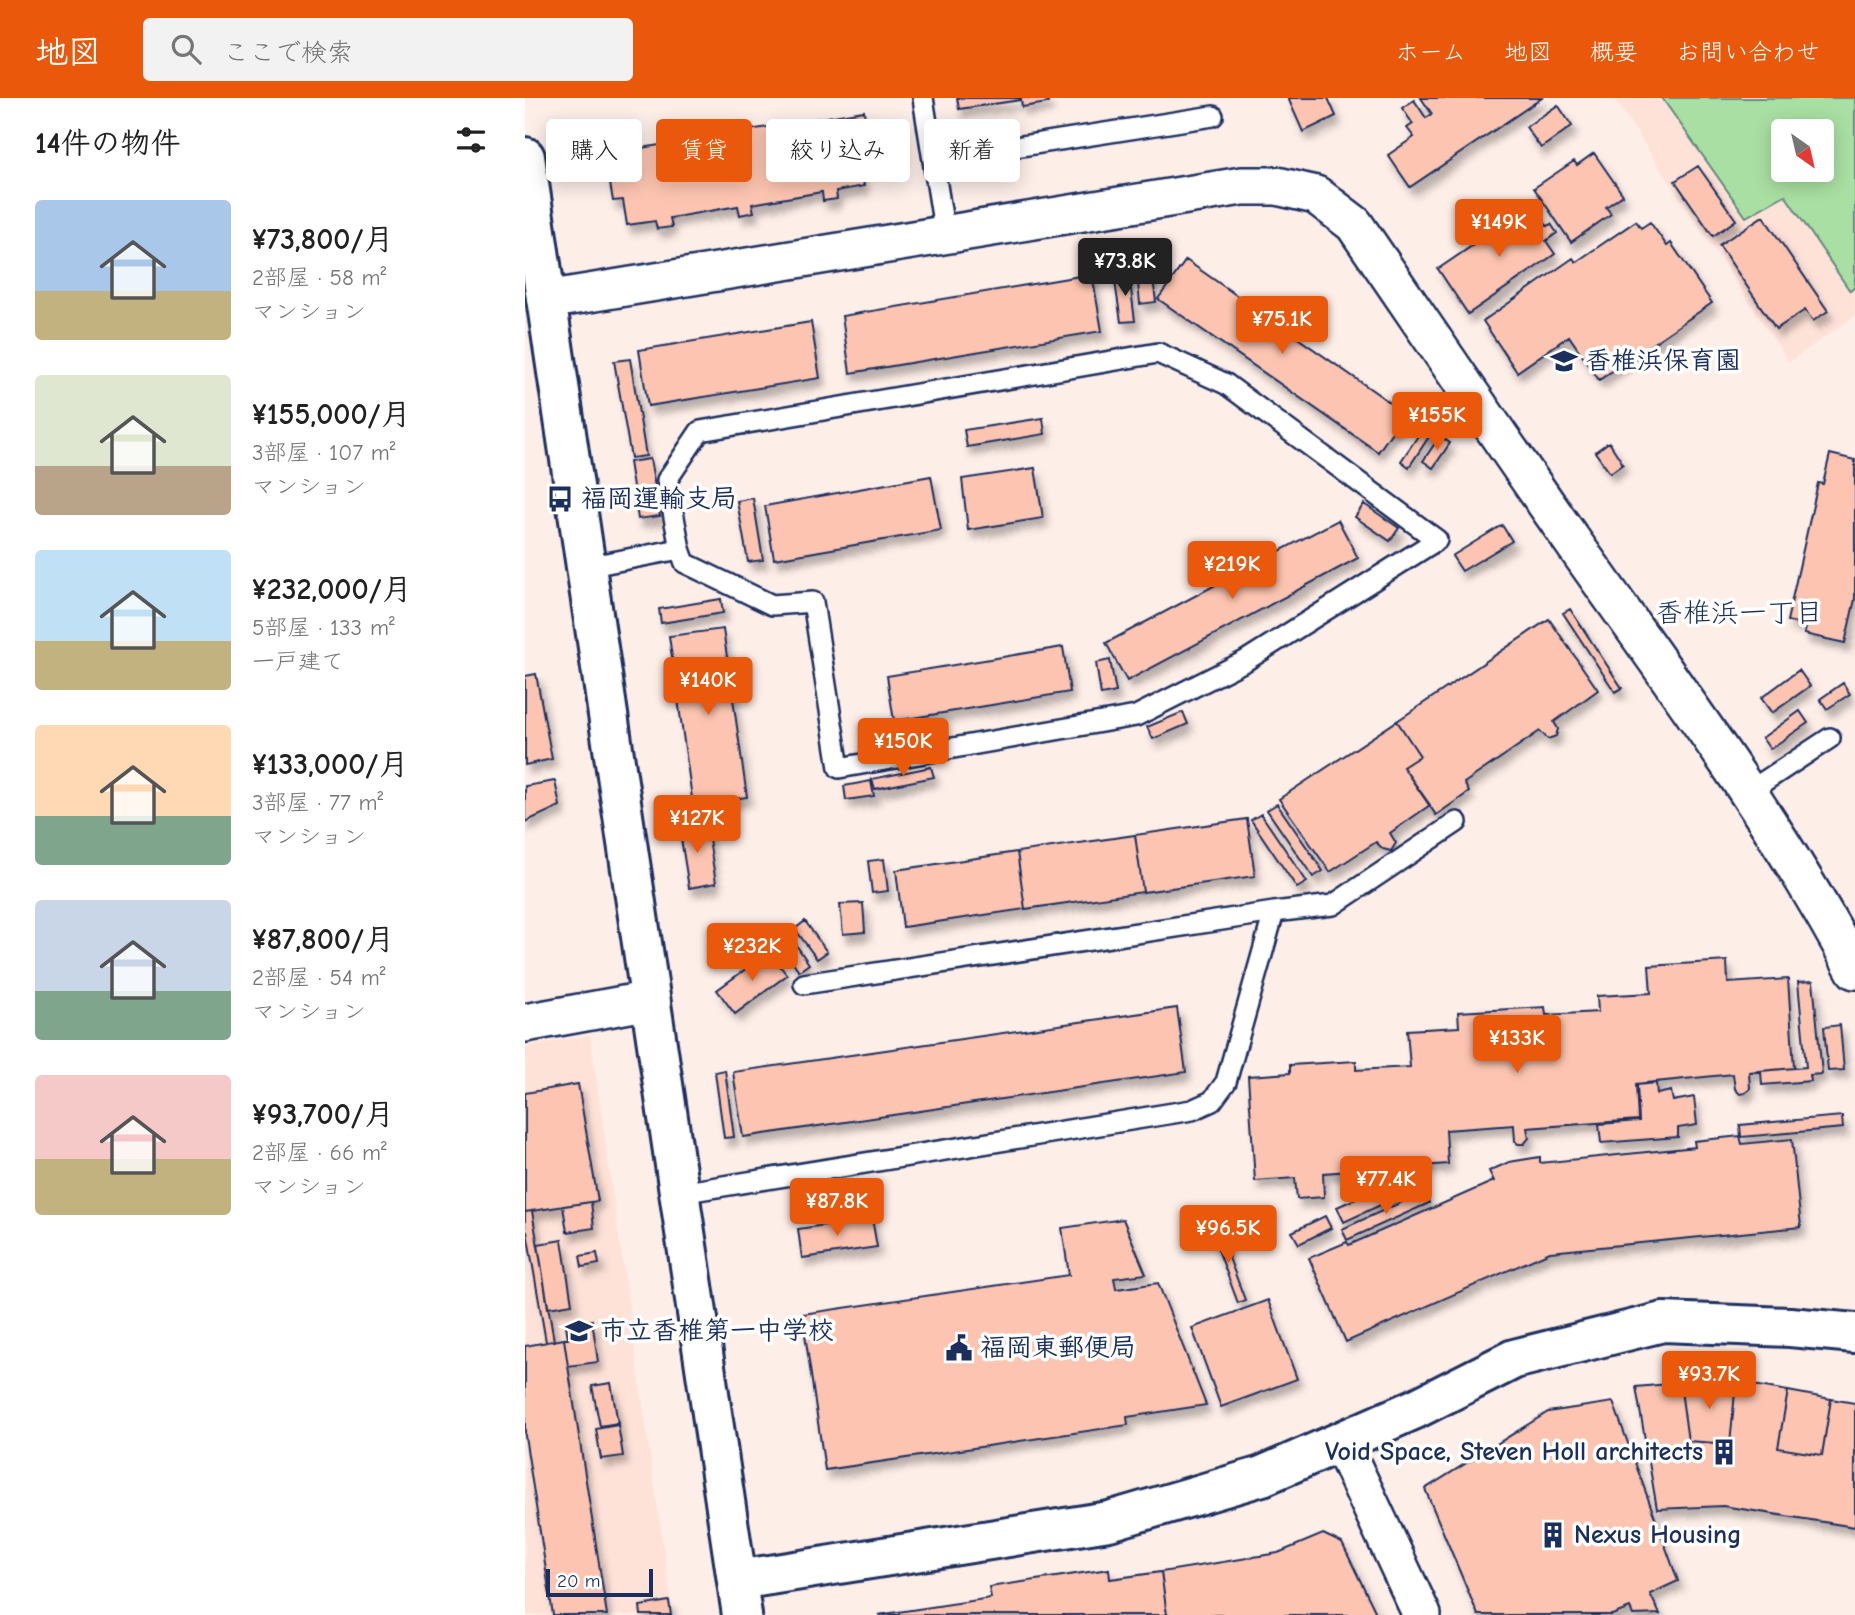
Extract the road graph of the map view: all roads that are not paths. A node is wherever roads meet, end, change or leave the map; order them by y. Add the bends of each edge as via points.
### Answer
1 (923, 98) edge
2 (1213, 116) dead end
3 (926, 119) edge
4 (1020, 146) edge
5 (525, 157) edge
6 (937, 182) edge
7 (945, 235) junction
8 (547, 300) junction
9 (680, 549) junction
10 (586, 567) junction
11 (1830, 738) dead end
12 (1748, 792) junction
13 (1457, 822) dead end
14 (1274, 912) junction
15 (1855, 970) edge
16 (804, 984) dead end
17 (651, 1000) junction
18 (525, 1023) edge
19 (680, 1193) junction
20 (1855, 1333) edge
21 (1341, 1441) junction
22 (740, 1597) edge
23 (1422, 1615) edge

1 - 3 lane
2 - 4 lane
5 - 8 street
6 - 7 lane
7 - 8 street
7 - 12 street via 1242,186 1277,186 1316,195 1354,224
8 - 10 street
9 - 9 lane via 667,481 700,431 1158,354 1226,384 1437,540 1245,661 1136,716 839,768 813,602 772,605 685,564
9 - 10 lane
10 - 17 street
11 - 12 lane
12 - 15 street via 1820,904
13 - 14 lane via 1333,905
14 - 16 lane
14 - 19 lane via 1226,1082 1212,1101 1192,1110
17 - 18 street
17 - 19 street
19 - 22 street
20 - 21 street via 1663,1322 1514,1359
21 - 22 street via 1262,1476 1109,1521
21 - 23 street

